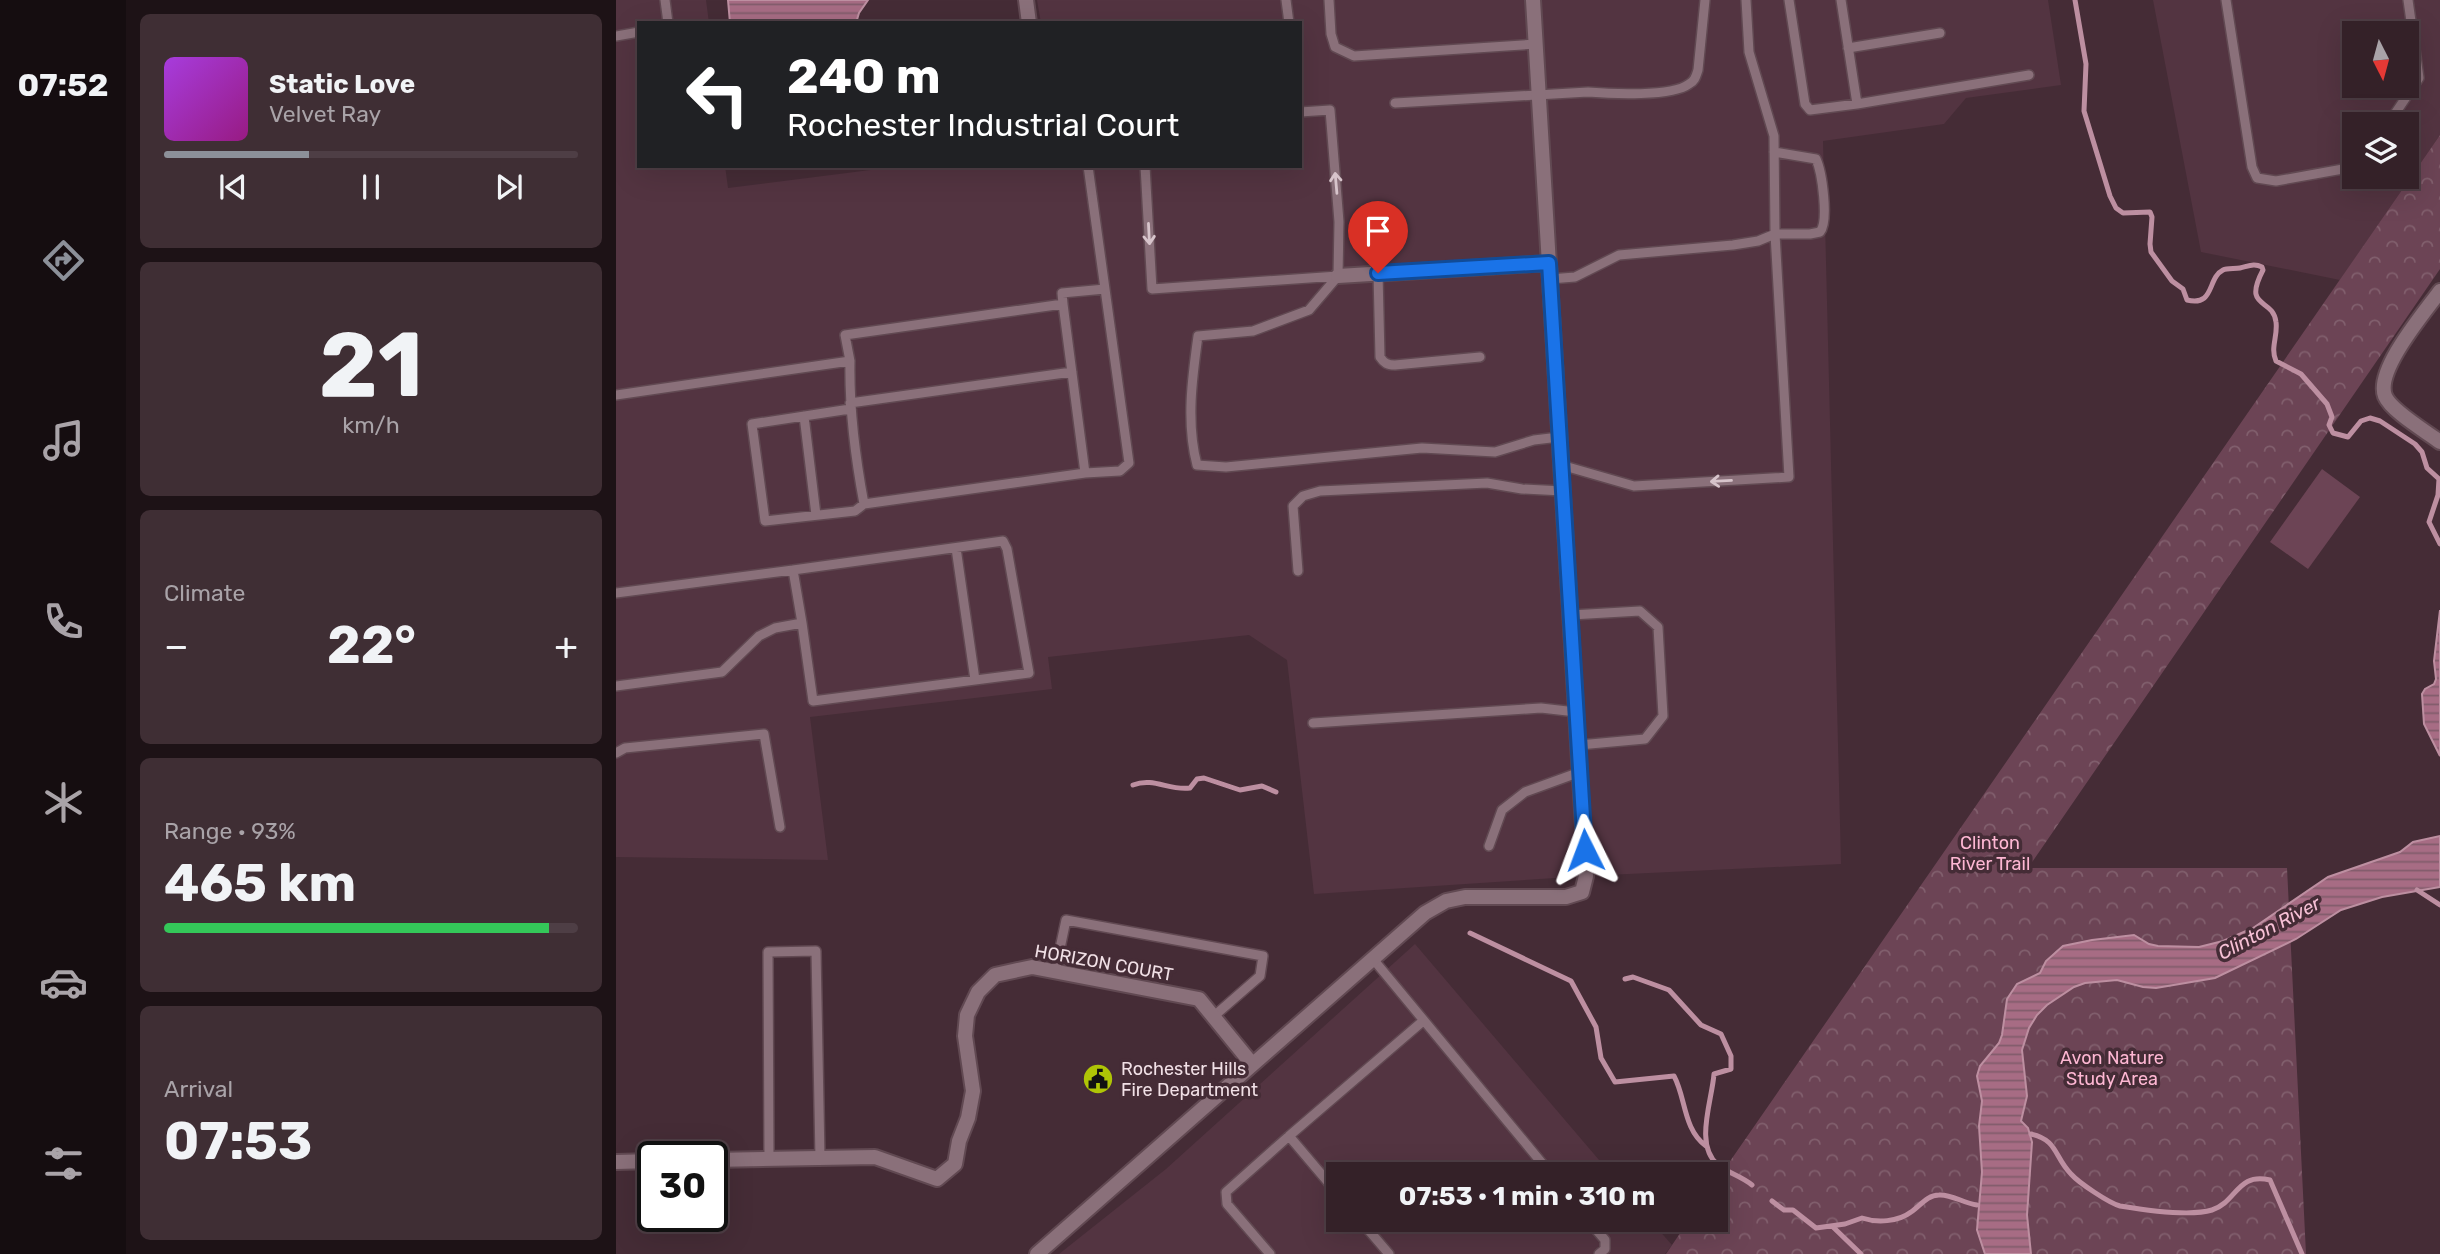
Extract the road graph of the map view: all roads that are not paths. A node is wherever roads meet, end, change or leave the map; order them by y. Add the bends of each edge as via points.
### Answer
1 (665, 0) edge
2 (1026, 0) edge
3 (1286, 0) edge
4 (1329, 0) edge
5 (1533, 0) edge
6 (1705, 0) edge
7 (1746, 0) edge
8 (1789, 0) edge
9 (1841, 0) edge
10 (2226, 0) edge
11 (2408, 0) edge
12 (668, 21) edge
13 (1029, 21) edge
14 (1289, 21) edge
15 (637, 32) edge
16 (1940, 33) dead end
17 (616, 36) edge
18 (1536, 44) junction
19 (1849, 48) junction
20 (2029, 75) dead end
21 (1539, 95) junction
22 (1395, 103) dead end
23 (1857, 104) junction
24 (1302, 112) edge
25 (2396, 112) edge
26 (1774, 152) junction
27 (1088, 168) edge
28 (1145, 168) edge
29 (2342, 169) edge
30 (1775, 234) junction
31 (1549, 263) junction
32 (1378, 273) junction
33 (1338, 276) junction
34 (1550, 279) junction
35 (1105, 289) junction
36 (2440, 291) edge
37 (1063, 304) junction
38 (1480, 357) dead end
39 (850, 361) junction
40 (1072, 372) junction
41 (616, 395) edge
42 (850, 406) junction
43 (804, 416) junction
44 (1559, 437) junction
45 (2440, 442) edge
46 (1561, 465) junction
47 (1086, 473) junction
48 (1563, 491) junction
49 (864, 504) junction
50 (816, 515) junction
51 (956, 548) junction
52 (793, 570) junction
53 (1298, 571) dead end
54 (616, 593) edge
55 (1571, 615) junction
56 (802, 623) junction
57 (975, 680) junction
58 (616, 686) edge
59 (1577, 712) junction
60 (1313, 723) dead end
61 (1579, 745) junction
62 (616, 753) edge
63 (1580, 772) junction
64 (780, 827) dead end
65 (1489, 846) dead end
66 (1373, 958) junction
67 (1055, 972) junction
68 (1213, 1017) junction
69 (1423, 1021) junction
70 (1252, 1064) junction
71 (1289, 1136) junction
72 (820, 1158) junction
73 (769, 1159) junction
74 (728, 1160) edge
75 (616, 1161) edge
76 (637, 1161) edge
77 (1541, 1162) edge
78 (1326, 1180) edge
79 (1370, 1232) edge
80 (1598, 1232) edge
81 (1046, 1251) edge
82 (1269, 1254) edge
83 (1389, 1254) edge
84 (1600, 1254) edge

1 - 12 lane
2 - 13 street
3 - 14 lane
4 - 18 lane via 1335,47 1354,56
5 - 18 street
6 - 21 lane via 1698,70 1687,86 1619,94
7 - 26 lane via 1749,52 1774,135
8 - 23 lane via 1805,104 1810,110
9 - 19 lane
10 - 29 lane via 2257,178 2276,181
11 - 25 lane via 2419,78
15 - 17 lane
16 - 19 lane
18 - 21 street
19 - 23 lane
20 - 23 lane
21 - 22 lane
21 - 31 street
33 -> 24 lane via 1339,222 1330,110
26 - 30 lane
26 - 30 lane via 1816,159 1825,224 1820,232
27 - 35 lane
28 -> 33 lane via 1152,289
30 - 34 lane via 1758,242 1619,255 1575,277
30 -> 46 lane via 1789,477 1634,486
31 - 32 street
31 - 34 street
32 - 33 street
32 - 38 lane via 1383,361 1395,365
33 - 44 lane via 1309,310 1253,331 1198,336 1191,382 1191,443 1197,465 1226,467 1422,448 1495,452
34 - 44 street
35 - 37 lane via 1062,293
35 - 47 lane via 1129,463 1119,471
36 - 45 street via 2402,343 2385,379 2385,396 2396,409
37 - 39 lane via 845,335
37 - 40 lane
39 - 41 lane
39 - 42 lane
40 - 42 lane
40 - 47 lane
42 - 43 lane
42 - 49 lane
43 - 50 lane
43 - 50 lane via 752,424 765,521
44 - 46 street
46 - 48 street
47 - 49 lane
48 - 53 lane via 1487,483 1320,491 1303,496 1293,506
48 - 55 street
49 - 50 lane via 855,511
51 - 52 lane
51 - 57 lane
51 - 57 lane via 1003,541 1029,673
52 - 54 lane
52 - 56 lane
55 - 59 street
55 - 61 lane via 1640,611 1658,627 1663,716 1646,739
56 - 57 lane via 813,701
56 - 58 lane via 759,636 722,672
59 - 60 lane via 1541,708
59 - 61 street
61 - 63 street
62 - 64 lane via 625,748 764,733
63 - 65 lane via 1525,792 1502,810
63 - 66 street via 1586,876 1581,892 1566,897 1446,901
66 - 69 lane
66 - 70 street
67 - 68 street, HORIZON COURT via 1199,999
67 - 68 lane via 1066,920 1263,956 1260,976
67 - 72 street, HORIZON COURT via 1032,967 995,975 978,992 967,1015 965,1036 973,1091 968,1118 955,1164 937,1179 875,1157
68 - 70 street, HORIZON COURT
69 - 71 lane
69 - 77 lane
70 - 81 street
71 - 78 lane
71 - 82 lane via 1226,1192 1227,1204
72 - 73 street, HORIZON COURT
72 - 73 lane via 816,951 768,952
73 - 74 street, HORIZON COURT
75 - 76 street
79 - 83 lane
80 - 84 lane via 1605,1240

